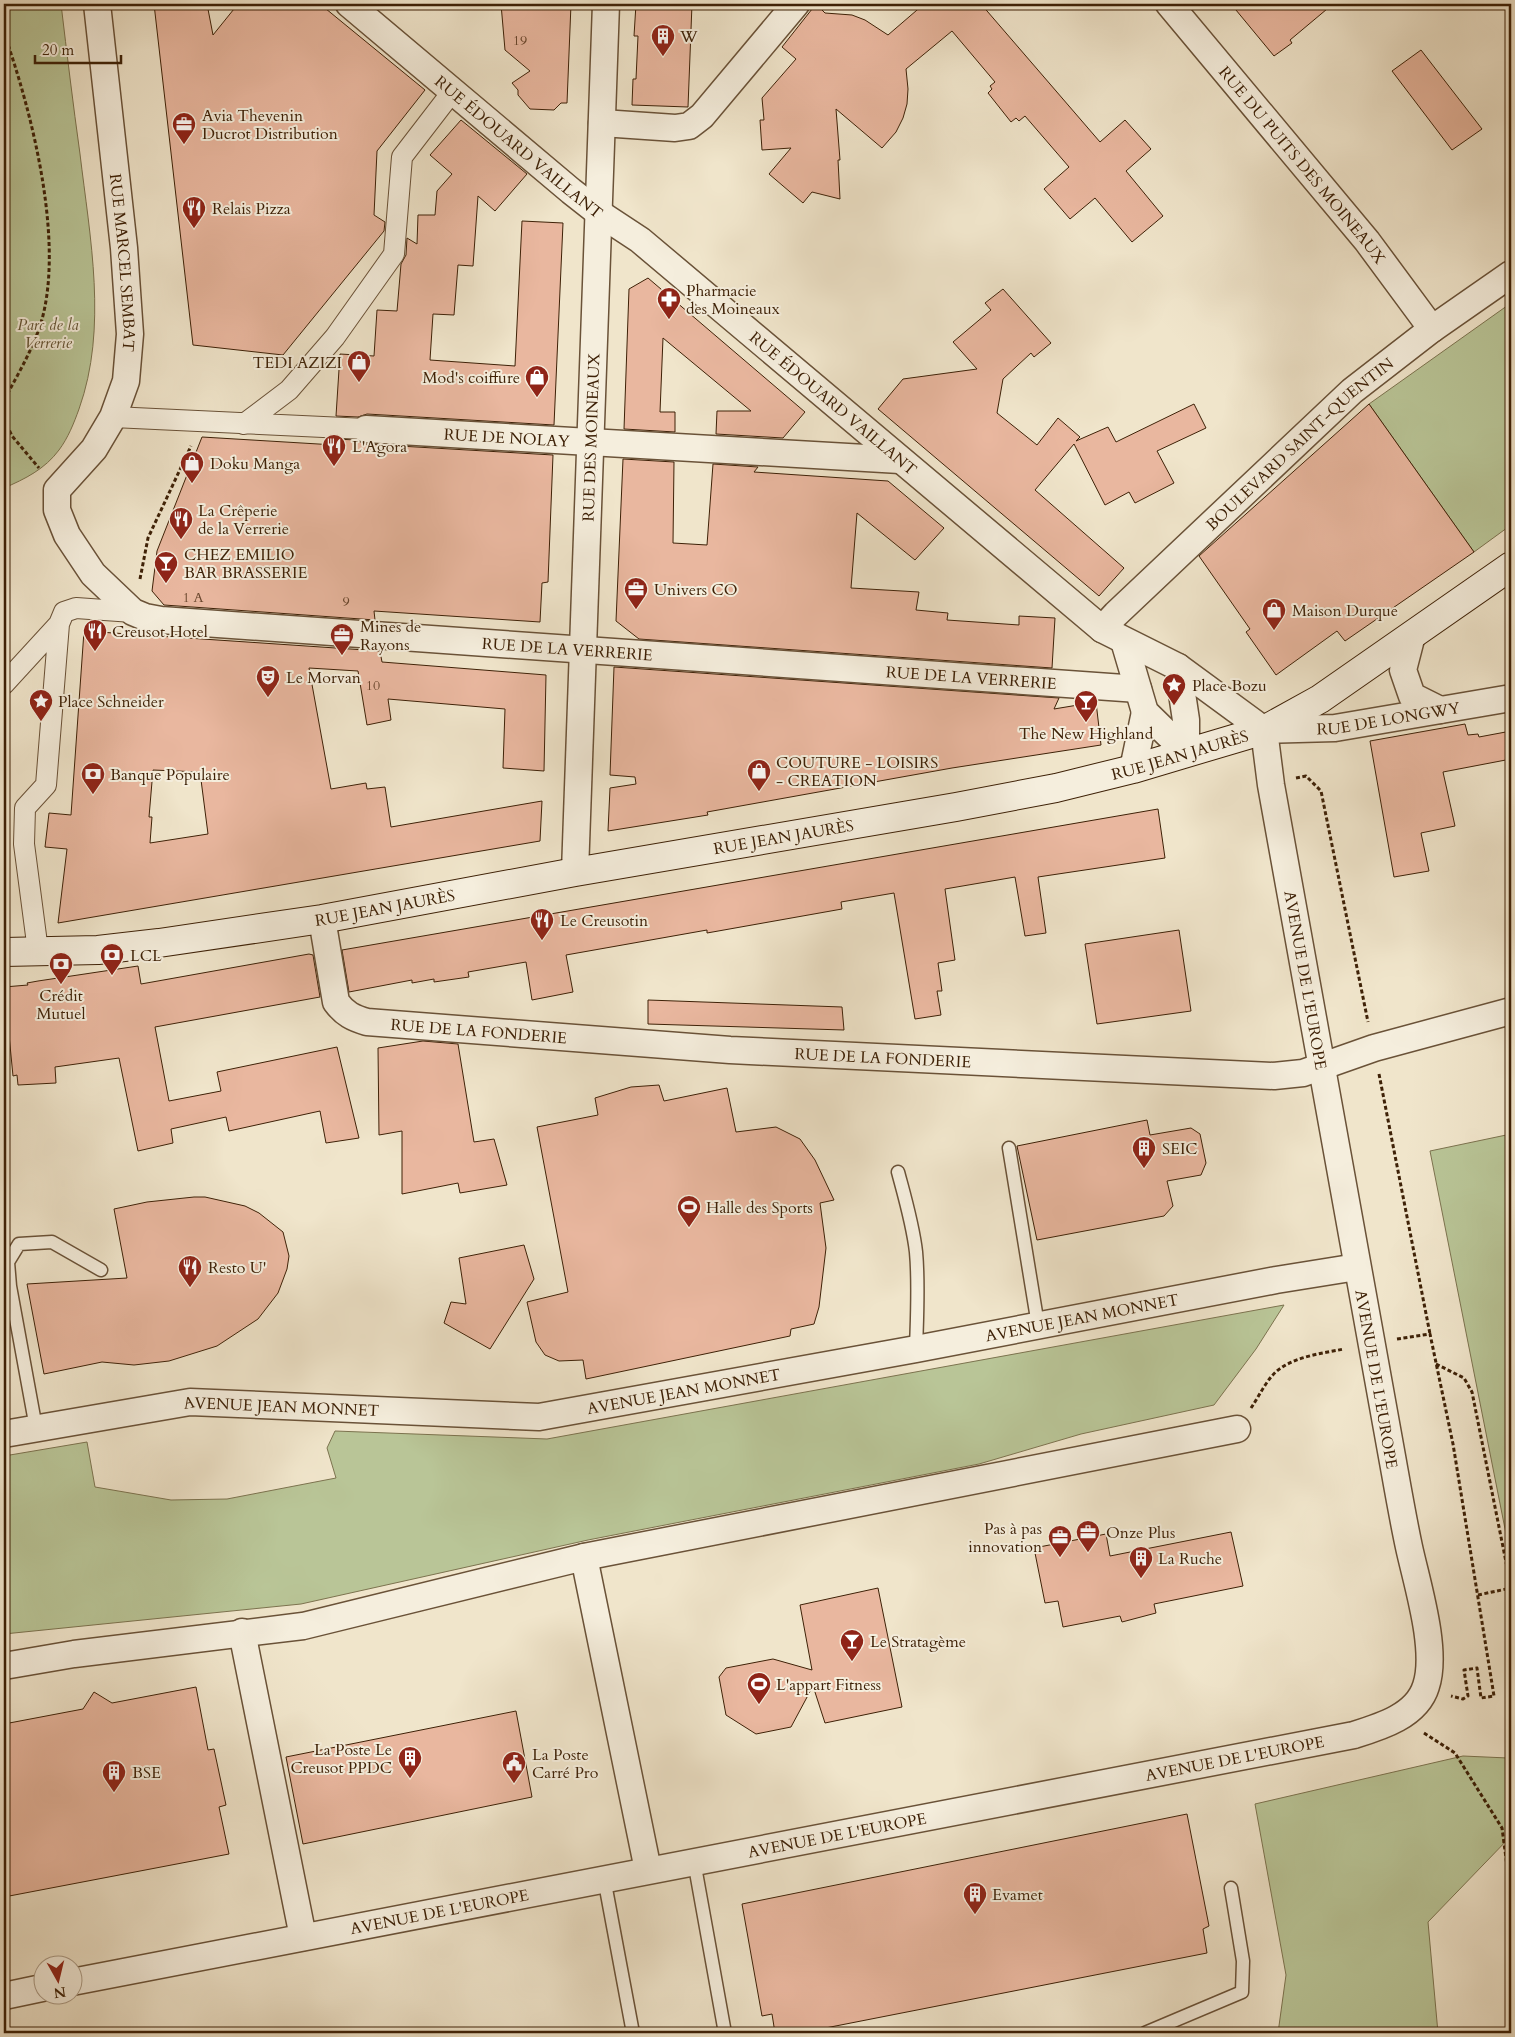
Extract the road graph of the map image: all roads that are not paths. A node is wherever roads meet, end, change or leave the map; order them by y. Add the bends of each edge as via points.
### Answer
1 (97, 4) edge
2 (349, 4) edge
3 (606, 4) edge
4 (796, 4) edge
5 (1169, 4) edge
6 (452, 92) junction
7 (602, 123) junction
8 (599, 213) junction
9 (1511, 274) edge
10 (1432, 329) junction
11 (113, 417) junction
12 (244, 424) junction
13 (366, 430) joint
14 (590, 442) junction
15 (900, 460) junction
16 (56, 501) joint
17 (1511, 566) edge
18 (134, 612) junction
19 (59, 624) junction
20 (1113, 635) junction
21 (1412, 635) junction
22 (583, 649) junction
23 (1178, 667) junction
24 (4, 684) edge
25 (1511, 698) edge
26 (1142, 700) junction
27 (1440, 710) junction
28 (1264, 730) junction
29 (1186, 752) junction
30 (1133, 768) junction
31 (575, 872) junction
32 (322, 919) junction
33 (38, 951) junction
34 (4, 952) edge
35 (1511, 1011) edge
36 (1321, 1066) junction
37 (1009, 1148) dead end
38 (898, 1172) dead end
39 (1357, 1267) junction
40 (101, 1270) dead end
41 (1038, 1325) junction
42 (916, 1349) junction
43 (1243, 1419) road end
44 (36, 1428) junction
45 (4, 1434) edge
46 (584, 1557) junction
47 (242, 1632) junction
48 (4, 1666) edge
49 (694, 1861) junction
50 (648, 1870) junction
51 (604, 1878) junction
52 (1231, 1888) dead end
53 (303, 1937) junction
54 (82, 1980) edge
55 (32, 1990) edge
56 (4, 1996) edge
57 (632, 2033) edge
58 (724, 2033) edge
59 (1145, 2033) edge

1 - 11 street, RUE MARCEL SEMBAT via 124,248 130,334 126,381
2 - 6 street, RUE ÉDOUARD VAILLANT
3 - 7 street, RUE DES MOINEAUX
4 - 7 street via 702,116 689,126
5 - 10 street, RUE DU PUITS DES MOINEAUX via 1368,241
6 - 8 street, RUE ÉDOUARD VAILLANT
6 - 12 street via 402,157 394,254 335,337 289,390
7 - 8 street, RUE DES MOINEAUX
8 - 14 street, RUE DES MOINEAUX
8 - 15 street, RUE ÉDOUARD VAILLANT via 640,240
9 - 10 street, BOULEVARD SAINT-QUENTIN
10 - 20 street, BOULEVARD SAINT-QUENTIN via 1352,391 1116,614
11 - 12 street, RUE DE NOLAY
11 - 16 street, RUE MARCEL SEMBAT via 94,449 57,490
12 - 13 street, RUE DE NOLAY
13 - 14 street, RUE DE NOLAY
14 - 15 street, RUE DE NOLAY
14 - 22 street, RUE DES MOINEAUX
15 - 20 street, RUE ÉDOUARD VAILLANT
16 - 18 street, RUE DE LA VERRERIE via 68,535 93,574
17 - 21 main road, RUE JEAN JAURÈS
18 - 19 street via 76,608 64,612
18 - 22 street, RUE DE LA VERRERIE via 161,620
19 - 24 street
19 - 33 street via 46,785 26,808 24,844
20 - 23 street, RUE ÉDOUARD VAILLANT
20 - 26 street
21 - 27 street via 1403,670 1412,696
21 - 28 main road, RUE JEAN JAURÈS via 1320,699
22 - 26 street, RUE DE LA VERRERIE
22 - 31 street, RUE DES MOINEAUX
23 - 28 street, RUE ÉDOUARD VAILLANT
23 - 29 street via 1186,720
25 - 27 street, RUE DE LONGWY
26 - 29 street
26 - 30 street
27 - 28 street, RUE DE LONGWY via 1334,728
28 - 29 main road, RUE JEAN JAURÈS
28 - 36 street, AVENUE DE L'EUROPE
29 - 30 main road, RUE JEAN JAURÈS
30 - 31 main road, RUE JEAN JAURÈS via 1056,788 956,807
31 - 32 main road, RUE JEAN JAURÈS
32 - 33 main road, RUE JEAN JAURÈS via 98,950
32 - 36 street, RUE DE LA FONDERIE via 336,1002 353,1018 367,1022 730,1050 1083,1068 1274,1076 1303,1073
33 - 34 main road, RUE JEAN JAURÈS
35 - 36 street, RUE DE LA FONDERIE via 1374,1048
36 - 39 street, AVENUE DE L'EUROPE
37 - 41 lane
38 - 42 lane via 916,1251
39 - 41 street, AVENUE JEAN MONNET
39 - 49 street, AVENUE DE L'EUROPE via 1406,1537 1429,1643 1430,1669 1426,1688 1417,1703 1382,1726 1354,1735
40 - 44 lane via 52,1242 20,1244 8,1262
41 - 42 street, AVENUE JEAN MONNET
42 - 44 street, AVENUE JEAN MONNET via 539,1416 190,1402
43 - 46 street
44 - 45 street, AVENUE JEAN MONNET
46 - 47 street via 304,1626
46 - 50 street
47 - 48 street
47 - 53 street
49 - 50 street, AVENUE DE L'EUROPE
49 - 58 lane
50 - 51 street, AVENUE DE L'EUROPE
51 - 53 street, AVENUE DE L'EUROPE
51 - 57 lane
52 - 59 lane via 1243,1961 1242,1992
53 - 54 street, AVENUE DE L'EUROPE
55 - 56 street

